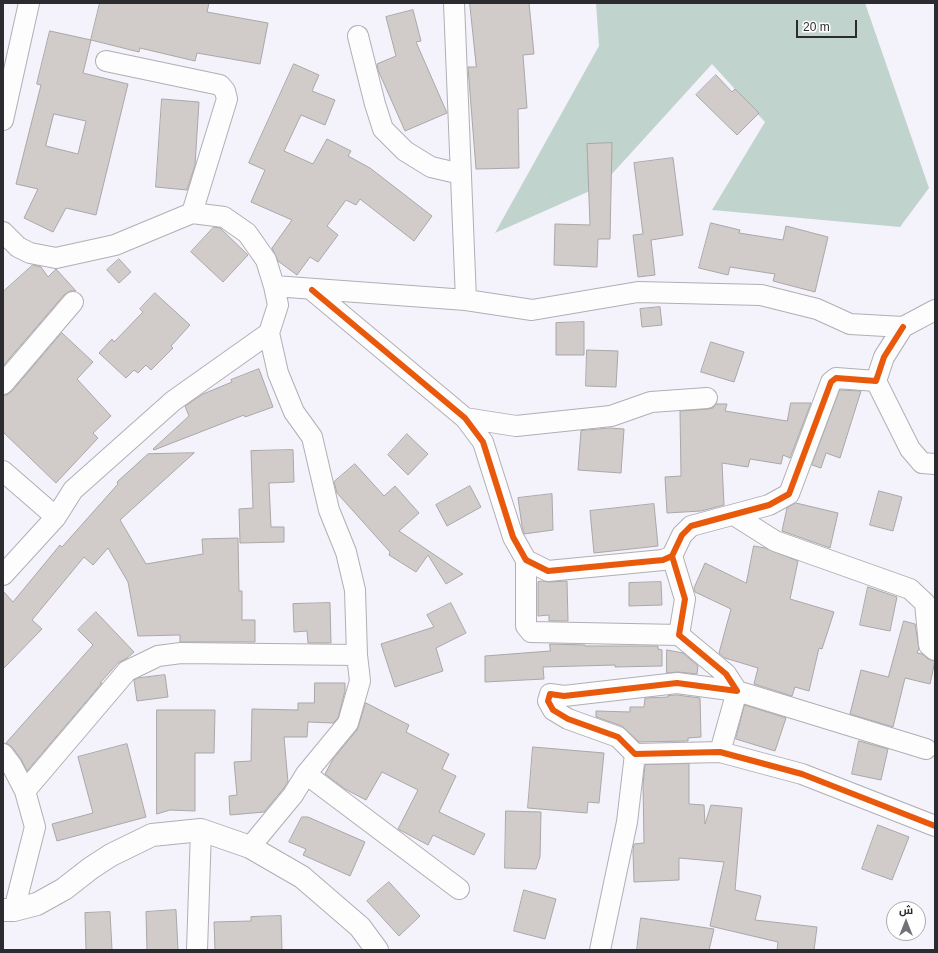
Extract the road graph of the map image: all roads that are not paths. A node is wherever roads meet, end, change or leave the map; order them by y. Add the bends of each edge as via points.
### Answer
1 (29, 3) edge
2 (454, 3) edge
3 (358, 36) dead end
4 (106, 61) dead end
5 (3, 120) edge
6 (461, 174) junction
7 (192, 213) junction
8 (3, 232) edge
9 (274, 286) junction
10 (312, 290) junction
11 (466, 300) junction
12 (72, 302) dead end
13 (935, 310) edge
14 (904, 327) junction
15 (269, 333) junction
16 (876, 382) junction
17 (3, 384) edge
18 (707, 398) dead end
19 (465, 418) junction
20 (935, 464) edge
21 (3, 471) edge
22 (734, 515) junction
23 (56, 517) junction
24 (672, 556) junction
25 (526, 560) junction
26 (3, 575) edge
27 (680, 635) junction
28 (935, 650) edge
29 (356, 655) junction
30 (737, 691) junction
31 (926, 749) dead end
32 (720, 752) junction
33 (3, 754) edge
34 (635, 754) junction
35 (306, 774) junction
36 (25, 791) junction
37 (935, 826) edge
38 (201, 830) junction
39 (250, 847) junction
40 (459, 889) dead end
41 (8, 910) edge
42 (197, 950) edge
43 (377, 950) edge
44 (600, 950) edge

1 - 5 street
2 - 6 street
3 - 6 street via 383,129 405,151 431,167
4 - 7 street via 220,85 225,91 227,99
6 - 11 street
7 - 8 street via 115,245 56,258 30,253 18,247
7 - 9 street via 224,217 247,234 266,260
9 - 10 street
9 - 15 street via 278,305
10 - 11 street
10 - 19 street
11 - 14 street via 532,310 638,292 761,295 817,309 850,324
12 - 17 street
13 - 14 street
14 - 16 street via 884,357
15 - 23 street via 173,401 73,490
15 - 29 street via 278,373 294,412 312,437 329,510 346,552 355,590
16 - 20 street via 910,449 922,463
16 - 22 street via 836,378 831,382 789,494 769,505
18 - 19 street via 651,402 611,416 516,426
19 - 25 street via 483,442 513,537
21 - 23 street
22 - 24 street via 691,526 682,535
22 - 28 street via 775,541 910,589 925,603 929,645
23 - 26 street
24 - 25 street via 663,560 548,571
24 - 27 street via 685,599
25 - 27 street via 526,626 531,632
27 - 30 street via 726,674
29 - 35 street via 360,681 348,723
29 - 36 street via 180,653 158,656 127,671
30 - 31 street
30 - 32 street
30 - 34 street via 677,683 564,696 550,694 548,701 553,710 568,719 618,737
32 - 34 street
32 - 37 street via 802,774
33 - 36 street
34 - 44 street via 627,822
35 - 39 street via 293,795
35 - 40 street
36 - 41 street via 35,827
38 - 39 main road
38 - 41 main road via 152,835 111,855 64,889 37,904
38 - 42 street
39 - 43 main road via 302,877 360,926

